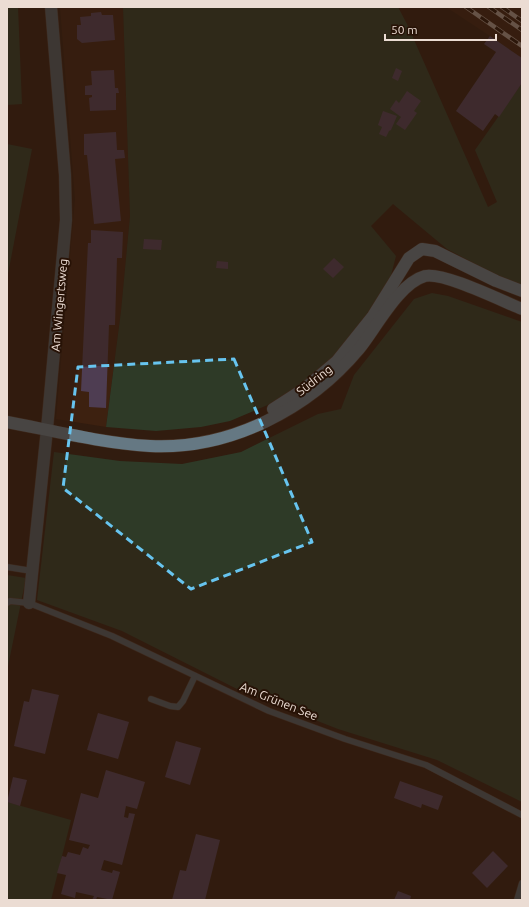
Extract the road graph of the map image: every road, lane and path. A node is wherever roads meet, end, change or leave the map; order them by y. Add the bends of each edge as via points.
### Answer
1 (51, 7) edge
2 (522, 291) edge
3 (522, 309) edge
4 (7, 422) edge
5 (47, 429) junction
6 (7, 567) edge
7 (32, 571) junction
8 (7, 602) edge
9 (29, 603) junction
10 (195, 676) junction
11 (151, 699) dead end
12 (522, 815) edge
13 (522, 883) edge
14 (517, 900) edge

1 - 5 street, Am Wingertsweg via 66,205
2 - 5 street, Südring via 435,251 422,249 409,258 373,316 337,361 304,389 270,411 229,428 184,436 136,437
3 - 5 street, Südring via 459,283 427,276 411,284 396,298 368,339 329,381 298,404 257,425 213,440 150,446 101,440
4 - 5 street, Südring
5 - 7 street, Am Wingertsweg
6 - 7 lane
7 - 9 street, Am Wingertsweg
8 - 9 lane, Am Grünen See
9 - 10 lane, Am Grünen See via 112,636
10 - 11 lane via 178,707
10 - 12 lane, Am Grünen See via 270,711 426,765
13 - 14 lane

